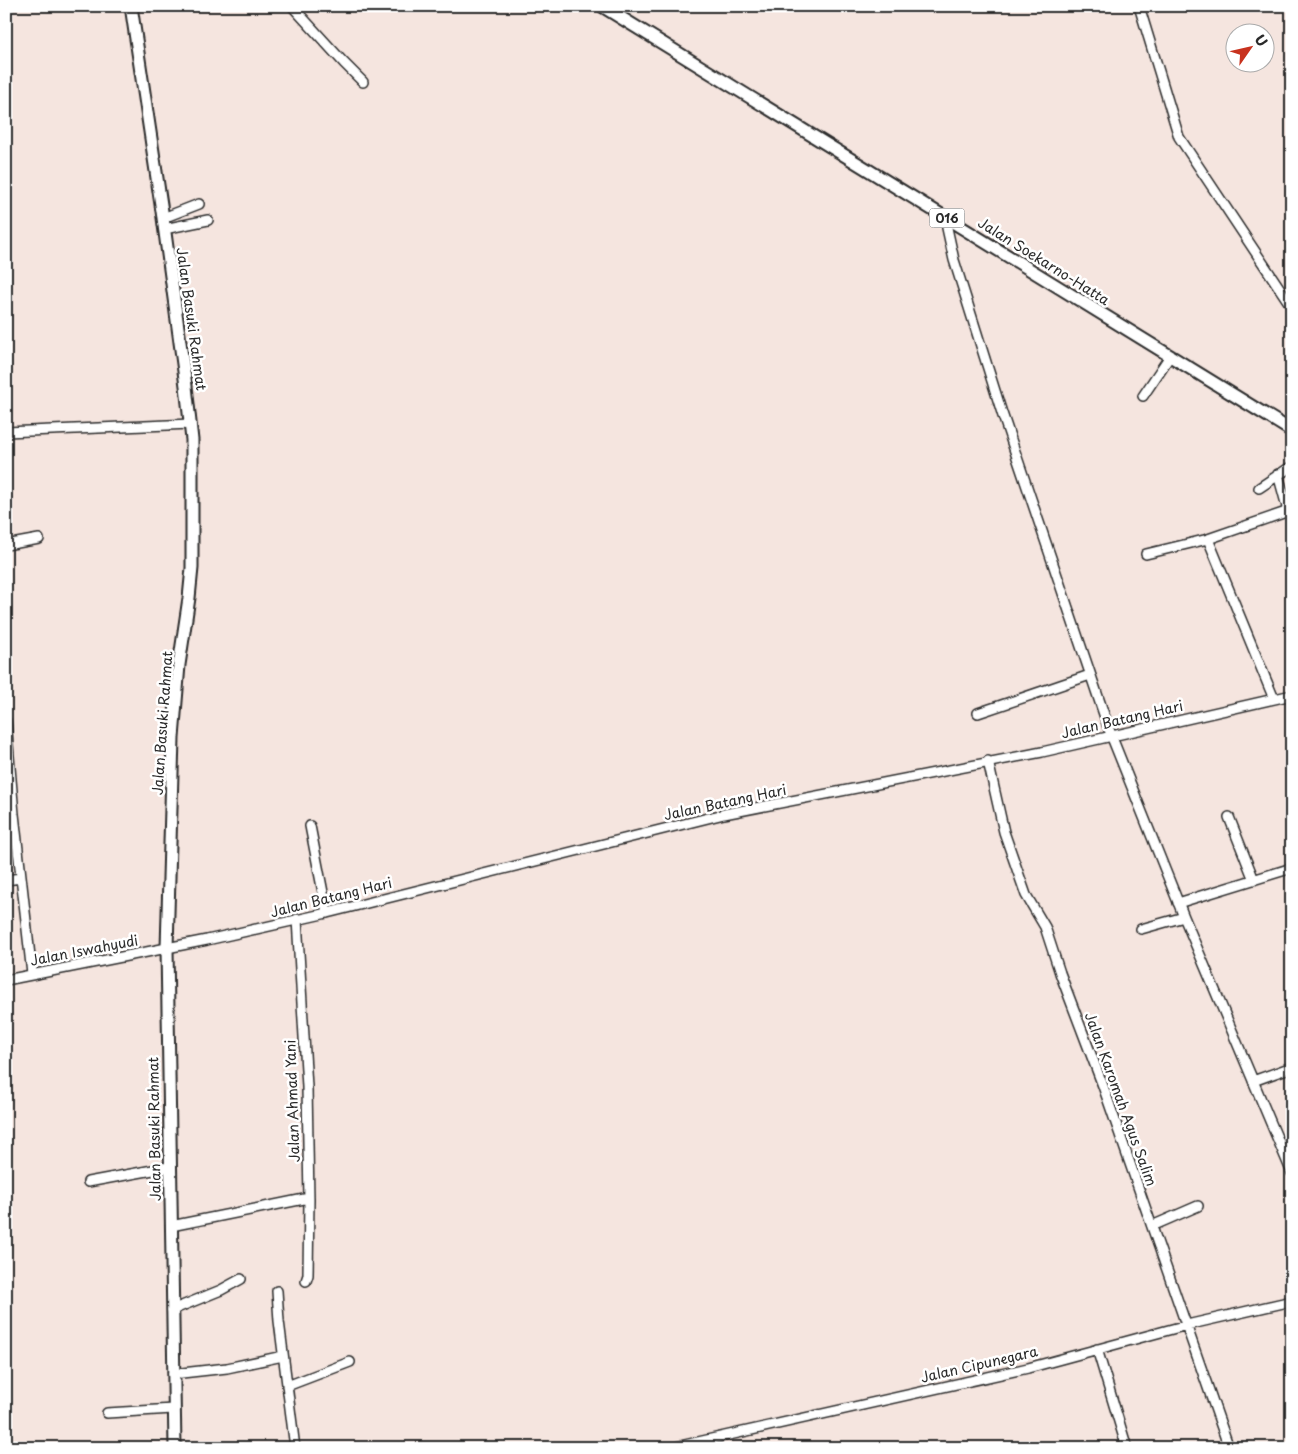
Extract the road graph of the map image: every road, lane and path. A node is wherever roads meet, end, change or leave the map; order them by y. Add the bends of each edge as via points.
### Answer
1 (131, 6) edge
2 (292, 6) edge
3 (602, 6) edge
4 (1139, 6) edge
5 (363, 82) dead end
6 (199, 204) dead end
7 (947, 218) junction
8 (208, 220) dead end
9 (163, 224) junction
10 (1292, 307) edge
11 (1170, 356) junction
12 (1143, 396) dead end
13 (191, 424) junction
14 (1292, 431) edge
15 (6, 432) edge
16 (1292, 466) edge
17 (1278, 474) junction
18 (1259, 488) dead end
19 (39, 539) dead end
20 (1208, 539) junction
21 (6, 545) edge
22 (1146, 554) dead end
23 (1090, 675) junction
24 (1292, 695) edge
25 (1274, 699) junction
26 (978, 713) dead end
27 (6, 721) edge
28 (1111, 735) junction
29 (988, 761) junction
30 (1229, 817) dead end
31 (310, 826) dead end
32 (1292, 868) edge
33 (21, 878) junction
34 (6, 880) edge
35 (1254, 880) junction
36 (1178, 903) junction
37 (327, 912) junction
38 (1184, 916) junction
39 (297, 919) junction
40 (1142, 929) dead end
41 (167, 948) junction
42 (32, 974) junction
43 (6, 980) edge
44 (1292, 1067) edge
45 (1253, 1081) junction
46 (169, 1167) junction
47 (1292, 1173) edge
48 (88, 1182) dead end
49 (309, 1198) junction
50 (1198, 1206) dead end
51 (171, 1226) junction
52 (1152, 1226) junction
53 (241, 1280) dead end
54 (306, 1281) dead end
55 (277, 1291) dead end
56 (1292, 1301) edge
57 (172, 1310) junction
58 (1186, 1326) junction
59 (1097, 1349) junction
60 (283, 1356) junction
61 (350, 1362) dead end
62 (173, 1374) junction
63 (288, 1386) junction
64 (173, 1409) junction
65 (107, 1413) dead end
66 (174, 1448) edge
67 (295, 1448) edge
68 (671, 1448) edge
69 (1126, 1448) edge
70 (1229, 1448) edge

1 - 9 main road, Jalan Basuki Rahmat
2 - 5 street
3 - 7 main road, Jalan Soekarno-Hatta / 016
4 - 10 street via 1179,137
6 - 9 street
7 - 11 main road, Jalan Soekarno-Hatta / 016
7 - 23 street via 954,260
8 - 9 street
9 - 13 main road, Jalan Basuki Rahmat
11 - 12 street
11 - 14 main road, Jalan Soekarno-Hatta / 016
13 - 15 street
13 - 41 main road, Jalan Basuki Rahmat via 192,568 173,738
16 - 17 street
17 - 18 street
17 - 20 street via 1286,512
19 - 21 street
20 - 22 street
20 - 25 street
23 - 26 street
23 - 28 street
24 - 25 street, Jalan Batang Hari
25 - 28 street, Jalan Batang Hari
27 - 33 street
28 - 29 street, Jalan Batang Hari
28 - 36 street
29 - 37 street, Jalan Batang Hari via 716,816
29 - 52 street, Jalan Karomah Agus Salim via 1004,832 1026,896 1045,927
30 - 35 street
31 - 37 street
32 - 35 street
33 - 34 street
33 - 42 street
35 - 36 street
36 - 38 street
37 - 39 street, Jalan Batang Hari
38 - 40 street
38 - 45 street
39 - 41 street, Jalan Batang Hari
39 - 49 street, Jalan Ahmad Yani via 307,1086
41 - 42 street, Jalan Iswahyudi
41 - 46 main road, Jalan Basuki Rahmat
42 - 43 street, Jalan Iswahyudi
44 - 45 street
45 - 47 street
46 - 48 street
46 - 51 main road, Jalan Basuki Rahmat
49 - 51 street
49 - 54 street, Jalan Ahmad Yani
50 - 52 street
51 - 57 main road, Jalan Basuki Rahmat
52 - 58 street, Jalan Karomah Agus Salim
53 - 57 street
55 - 60 street
56 - 58 street, Jalan Cipunegara
57 - 62 main road, Jalan Basuki Rahmat
58 - 59 street, Jalan Cipunegara
58 - 70 street, Jalan Karomah Agus Salim
59 - 68 street, Jalan Cipunegara via 1028,1368
59 - 69 street
60 - 62 street via 227,1368
60 - 63 street
61 - 63 street
62 - 64 main road, Jalan Basuki Rahmat
63 - 67 street
64 - 65 street
64 - 66 main road, Jalan Basuki Rahmat

